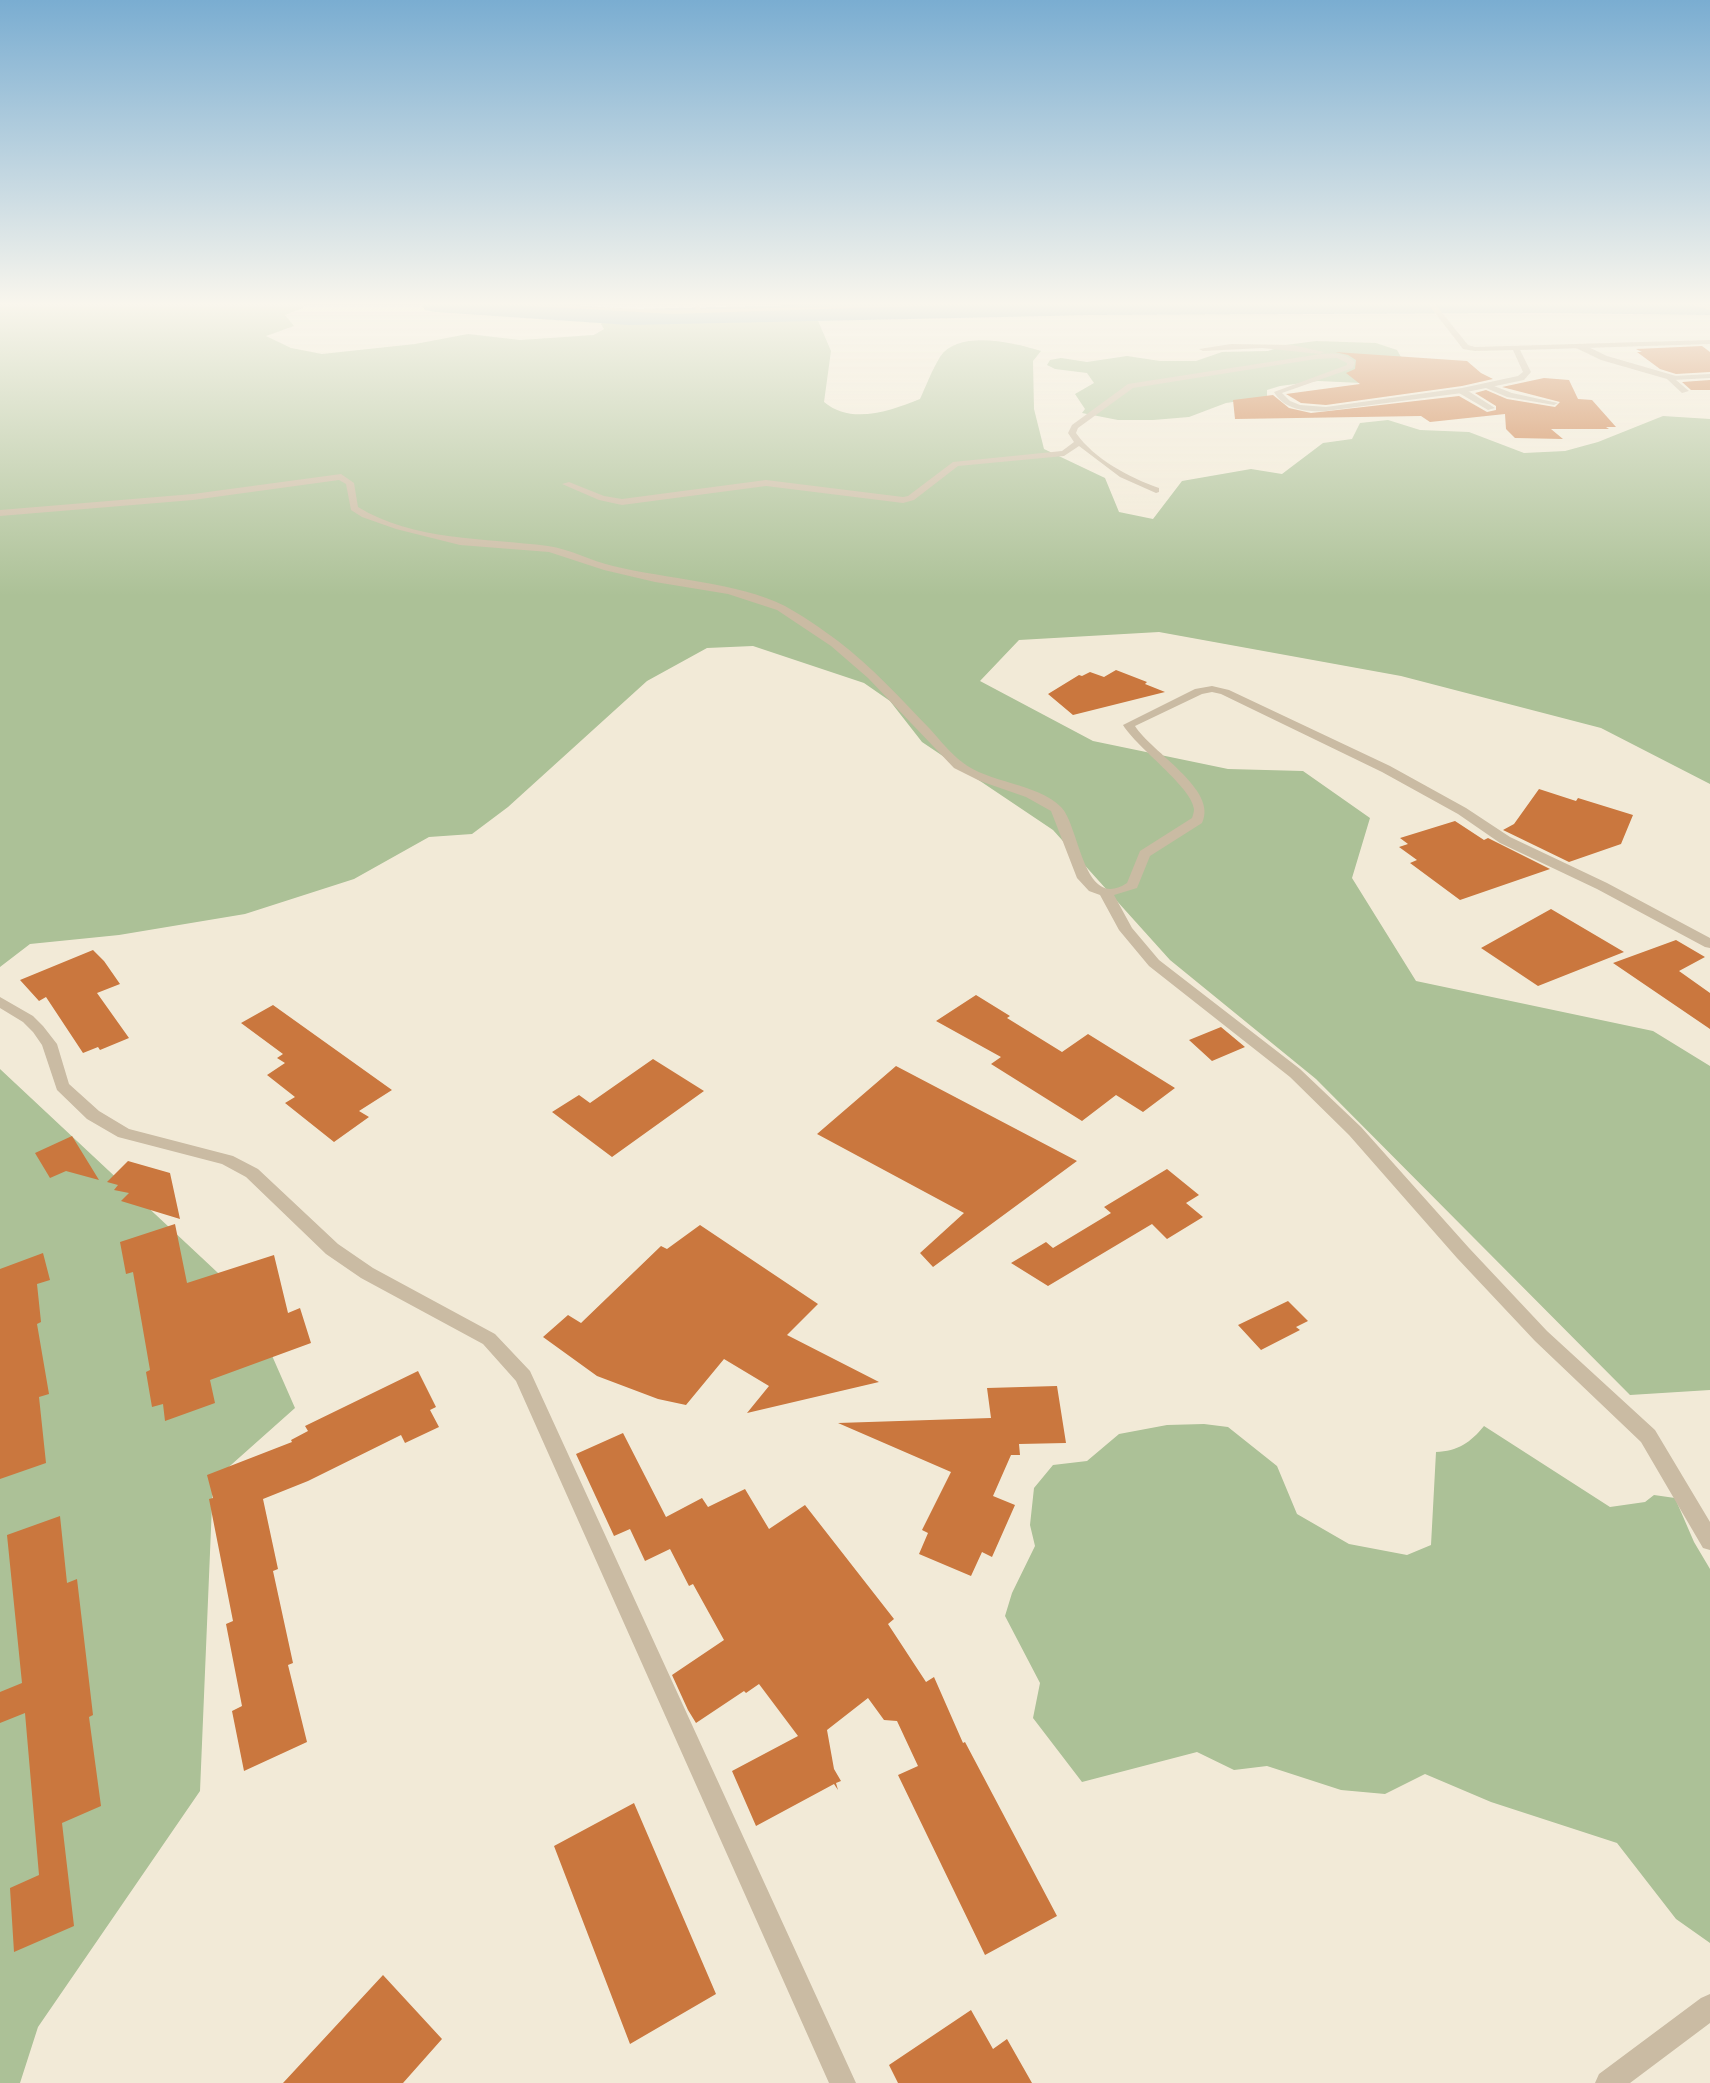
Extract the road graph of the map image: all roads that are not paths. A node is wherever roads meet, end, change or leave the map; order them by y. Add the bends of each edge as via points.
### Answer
1 (1110, 401) edge
2 (1287, 401) edge
3 (1387, 401) edge
4 (1479, 401) edge
5 (1544, 401) edge
6 (1554, 403) dead end
7 (1491, 408) dead end
8 (1078, 443) junction
9 (566, 484) dead end
10 (1156, 490) dead end
11 (0, 513) edge
12 (1106, 892) junction
13 (1710, 944) edge
14 (0, 1002) edge
15 (1710, 1541) edge
16 (1710, 2007) edge
17 (843, 2083) edge
18 (1608, 2083) edge

1 - 8 street via 1075,427 1072,433
2 - 3 street via 1322,410
4 - 7 street
5 - 6 street
8 - 9 street via 1064,453 956,464 903,500 766,483 622,502
8 - 10 street via 1120,473
11 - 12 street via 184,498 341,477 350,483 358,512 399,527 460,542 550,549 618,571 762,600 799,618 835,644 900,703 958,765 1030,794 1056,809 1084,878 1094,888
12 - 13 street via 1130,886 1137,880 1145,854 1201,815 1199,802 1189,789 1129,725 1191,694 1218,689 1386,769 1454,806 1505,840
12 - 15 street via 1126,931 1154,963 1295,1073 1338,1114 1541,1336 1648,1437
14 - 17 street via 38,1029 49,1044 62,1086 93,1116 124,1132 227,1160 252,1173 332,1250 489,1339 523,1376
16 - 18 street

